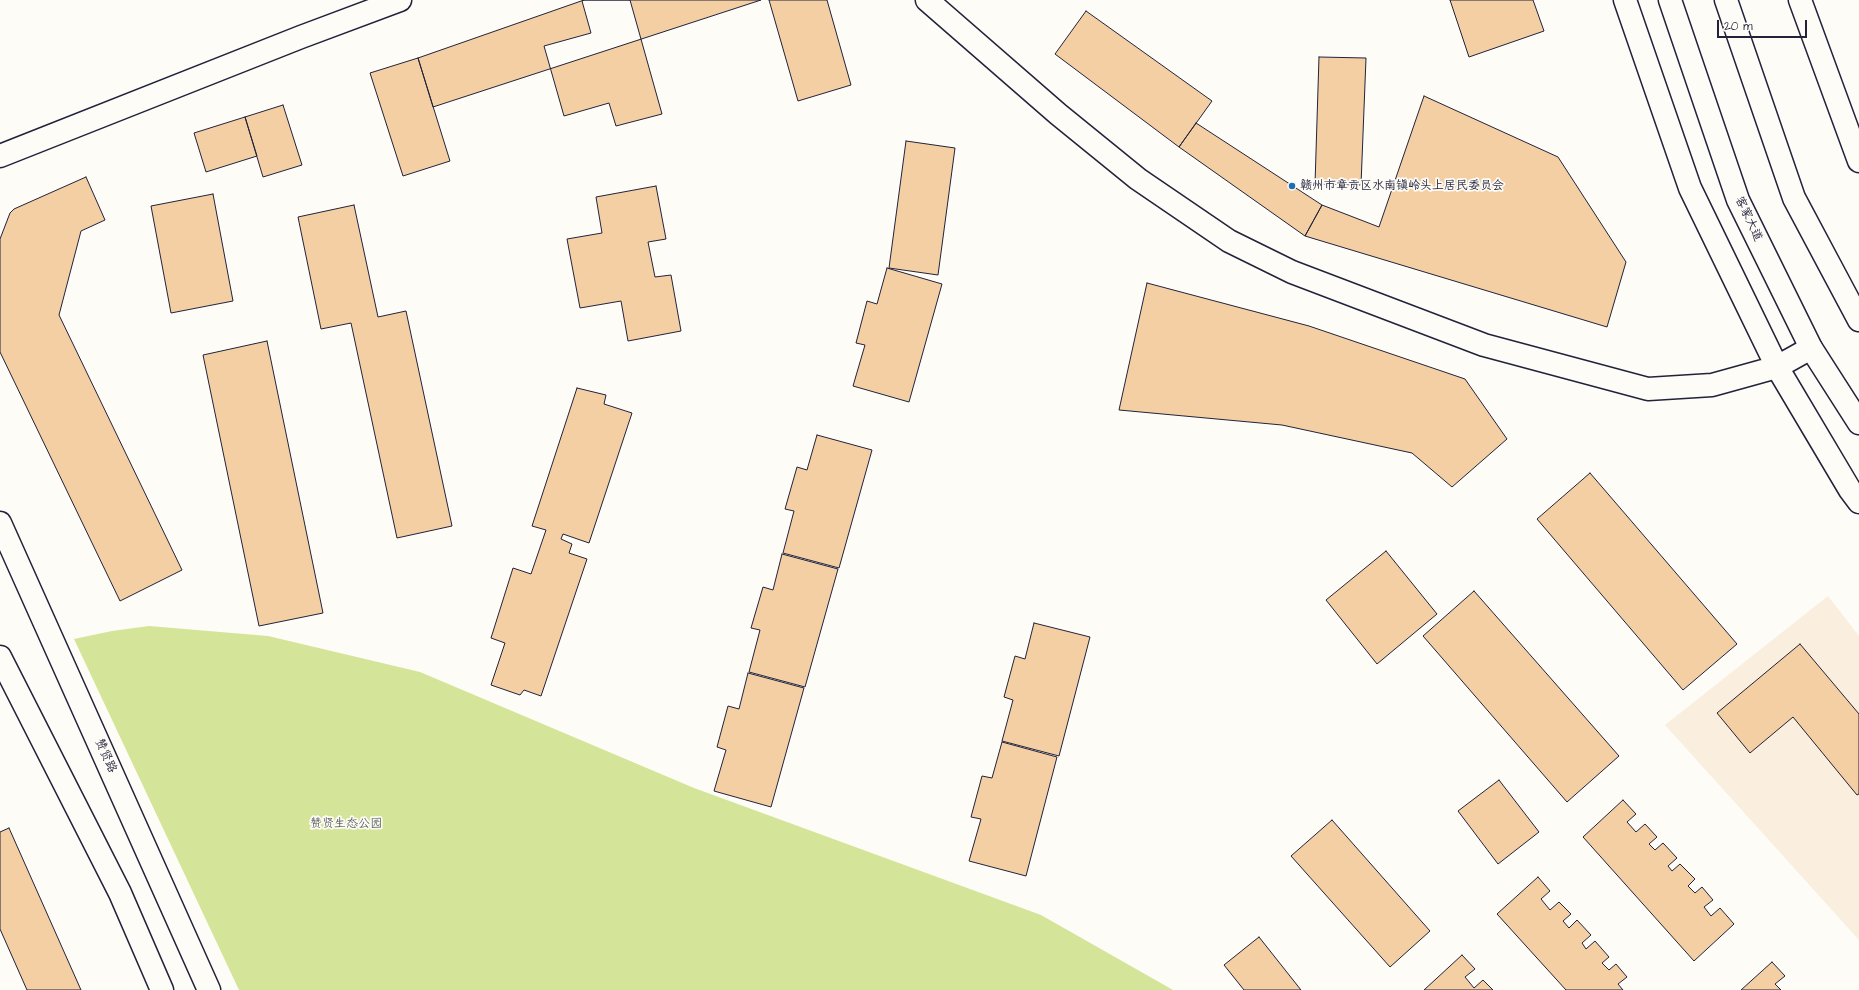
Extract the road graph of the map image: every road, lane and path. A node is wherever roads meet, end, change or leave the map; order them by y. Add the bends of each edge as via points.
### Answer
1 (400, 0) edge
2 (927, 0) edge
3 (1625, 0) edge
4 (1670, 0) edge
5 (1726, 0) edge
6 (1800, 0) edge
7 (0, 156) edge
8 (1859, 161) edge
9 (1859, 320) edge
10 (1811, 348) junction
11 (1777, 367) junction
12 (1859, 423) edge
13 (1859, 502) edge
14 (0, 523) edge
15 (0, 657) edge
16 (162, 990) edge
17 (209, 990) edge

1 - 7 street via 286,42
2 - 11 street via 1058,114 1138,179 1229,241 1292,272 1484,345 1648,389 1712,385
3 - 11 street via 1690,188
4 - 10 street, 客家大道 via 1738,200
5 - 9 street via 1794,198
6 - 8 street
10 - 11 street
10 - 12 street, 客家大道
11 - 13 street
14 - 17 street, 赞贤路
15 - 16 street via 120,893

